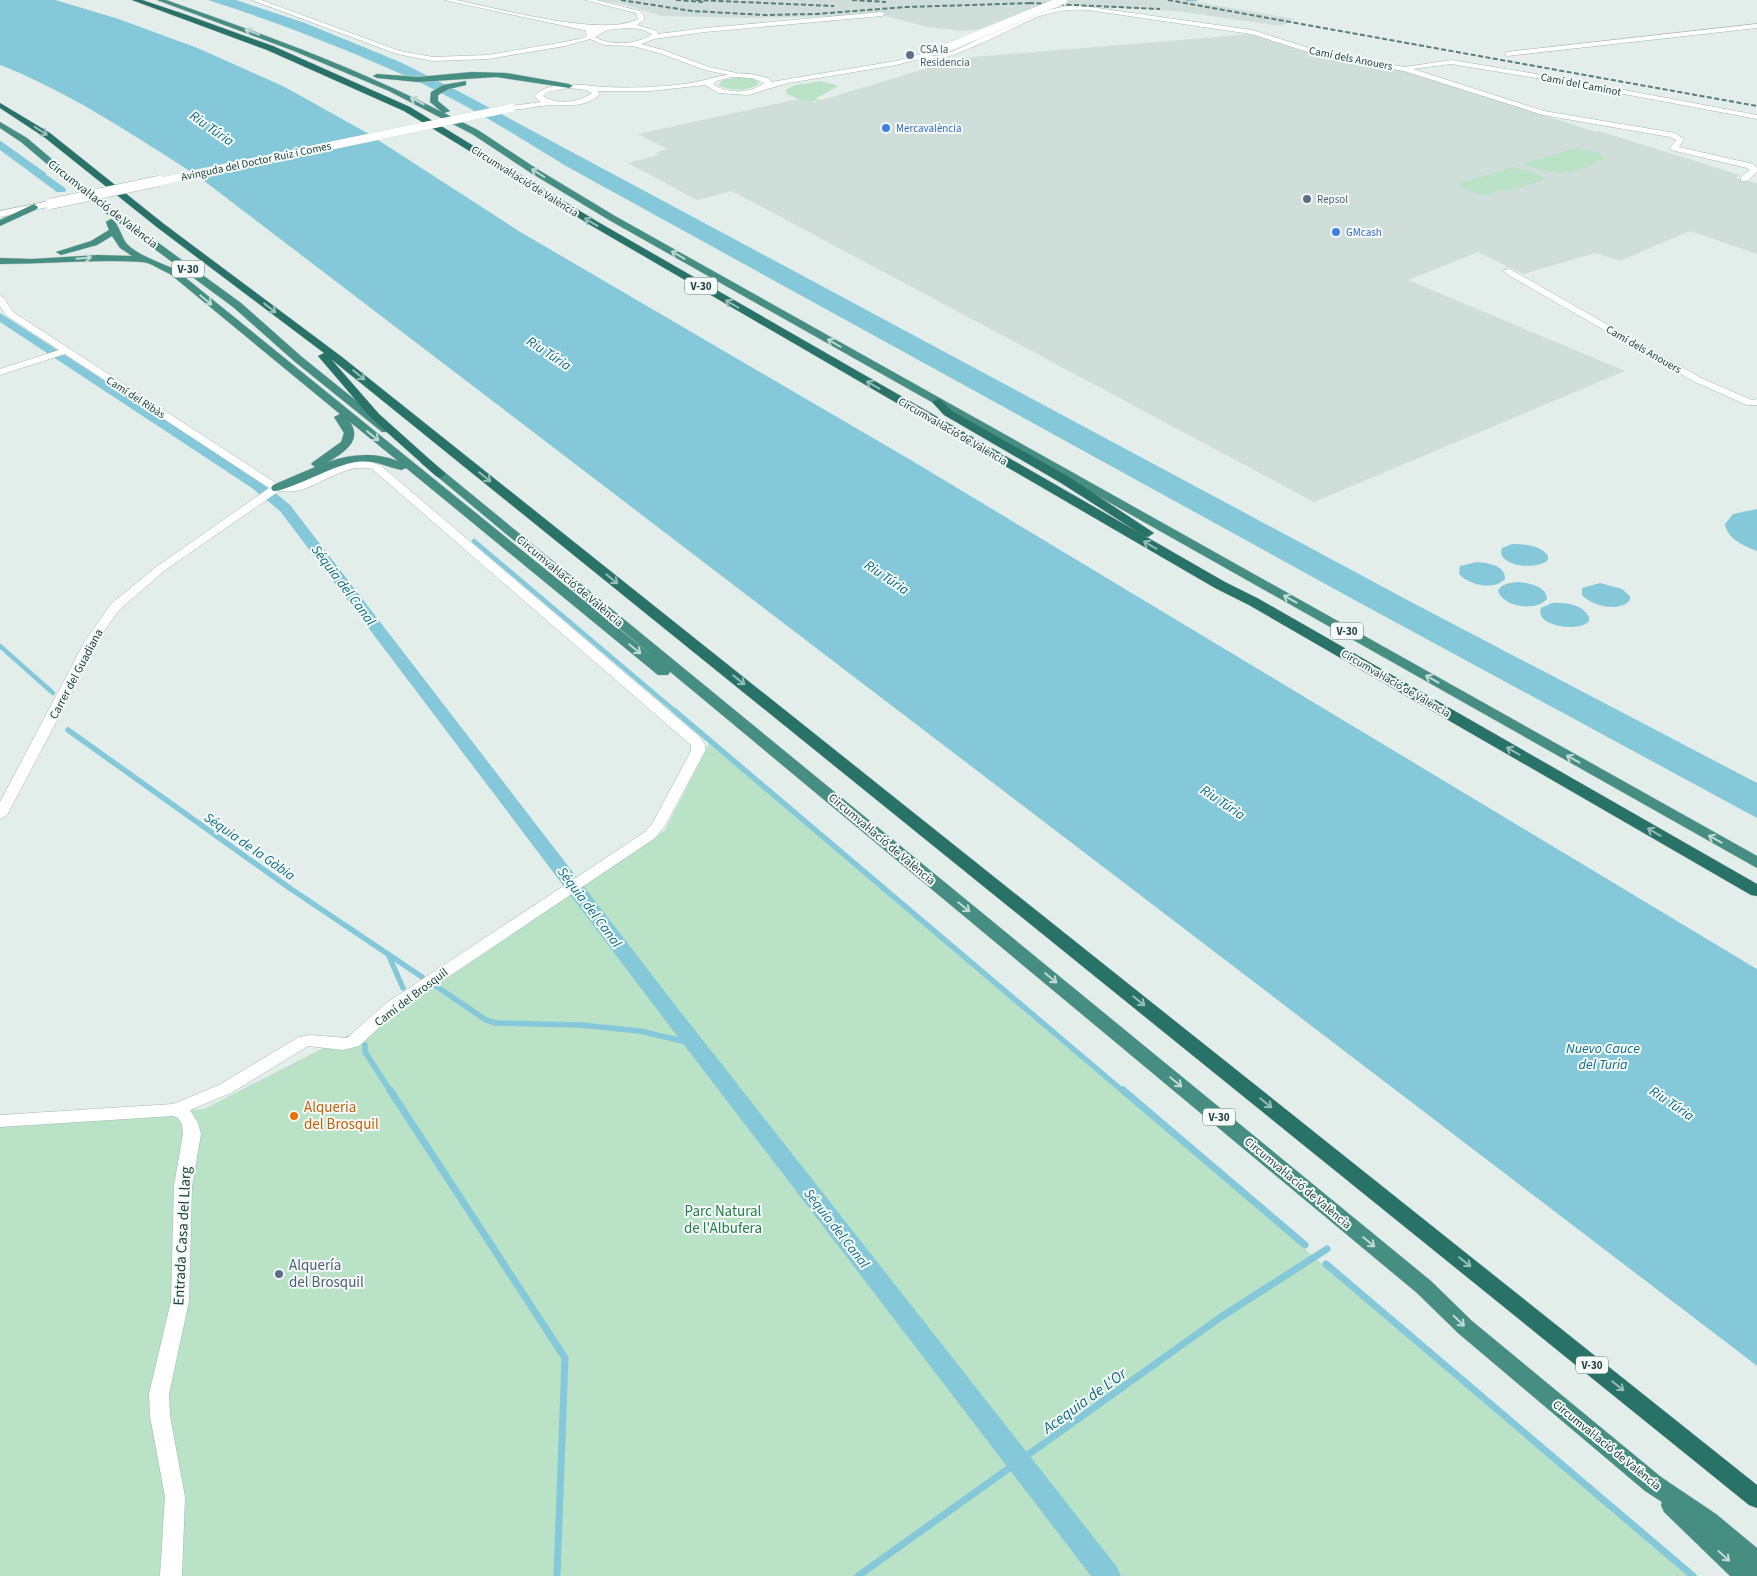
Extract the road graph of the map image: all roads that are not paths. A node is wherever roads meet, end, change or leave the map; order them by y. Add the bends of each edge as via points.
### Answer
1 (135, 0) edge
2 (160, 0) edge
3 (254, 0) edge
4 (447, 0) edge
5 (588, 0) edge
6 (1063, 0) edge
7 (882, 14) dead end
8 (560, 24) junction
9 (619, 26) junction
10 (1757, 26) edge
11 (650, 30) junction
12 (705, 30) junction
13 (591, 35) junction
14 (652, 38) junction
15 (565, 44) junction
16 (612, 44) junction
17 (623, 44) junction
18 (297, 49) junction
19 (661, 51) junction
20 (1507, 54) dead end
21 (918, 58) junction
22 (700, 67) junction
23 (1405, 69) junction
24 (854, 72) junction
25 (739, 75) junction
26 (759, 77) junction
27 (712, 80) junction
28 (569, 86) junction
29 (766, 86) junction
30 (588, 88) junction
31 (715, 89) junction
32 (535, 91) junction
33 (594, 96) junction
34 (554, 103) junction
35 (0, 105) edge
36 (511, 108) junction
37 (1757, 117) edge
38 (0, 124) edge
39 (475, 132) junction
40 (1744, 179) dead end
41 (102, 206) junction
42 (34, 207) junction
43 (0, 214) edge
44 (0, 223) edge
45 (114, 231) junction
46 (7, 252) dead end
47 (0, 261) edge
48 (153, 262) junction
49 (1508, 271) dead end
50 (0, 299) edge
51 (292, 325) junction
52 (65, 351) junction
53 (0, 372) edge
54 (298, 376) junction
55 (937, 402) junction
56 (1757, 402) edge
57 (440, 474) junction
58 (277, 488) junction
59 (527, 562) junction
60 (1254, 602) junction
61 (0, 815) edge
62 (1757, 863) edge
63 (926, 876) junction
64 (1757, 891) edge
65 (175, 1110) junction
66 (0, 1121) edge
67 (1652, 1484) junction
68 (1757, 1498) edge
69 (1757, 1562) edge
70 (171, 1576) edge
71 (1746, 1576) edge

60 -> 1 highway, Circumval·lació de València / V-30 via 595,224 407,109 270,48
18 -> 2 highway, Circumval·lació de València / V-30
3 - 15 street via 411,56 471,59
4 - 8 street
5 - 9 street via 632,10 641,16 639,22
6 - 21 street, bridge
7 - 12 street
8 - 9 street
8 - 13 street via 587,30
9 - 11 street
9 - 13 street via 598,30
10 - 20 street
11 - 12 street
11 - 14 street via 655,32
12 - 14 street
13 - 15 street
13 - 16 street via 598,41
14 - 17 street
14 - 19 street
15 - 16 street
16 - 17 street
17 - 19 street
18 - 28 highway via 392,79 420,80 484,74 509,75
39 -> 18 highway, Circumval·lació de València / V-30 via 392,89
19 - 22 street
21 - 23 street, Camí dels Anouers via 936,60 1049,11 1073,6 1242,30 1324,55
21 - 24 street
22 - 25 street
22 - 27 street via 711,74
23 - 37 street, Camí del Caminot via 1451,62
23 - 40 street, Camí dels Anouers via 1543,113 1672,135 1680,139 1674,148 1750,166 1754,170
24 - 26 street, Avinguda del Doctor Ruiz i Comes via 789,78
24 - 29 street, Avinguda del Doctor Ruiz i Comes
25 - 26 street, Avinguda del Doctor Ruiz i Comes
25 - 27 street, Avinguda del Doctor Ruiz i Comes
26 - 29 street via 767,81
27 - 30 street, Avinguda del Doctor Ruiz i Comes via 645,88
27 - 31 street via 709,85
28 - 30 street, Avinguda del Doctor Ruiz i Comes
28 - 32 street, Avinguda del Doctor Ruiz i Comes
29 - 31 street, Avinguda del Doctor Ruiz i Comes via 744,92
30 - 33 street via 595,92
31 - 33 street, Avinguda del Doctor Ruiz i Comes
32 - 34 street via 546,101
32 - 36 street, Avinguda del Doctor Ruiz i Comes
32 - 39 highway via 498,81 455,85 434,94 432,98 436,105 472,126
33 - 34 street, Avinguda del Doctor Ruiz i Comes via 576,102
34 - 36 street, Avinguda del Doctor Ruiz i Comes
35 -> 51 highway, Circumval·lació de València / V-30 via 47,135
36 - 42 street, Avinguda del Doctor Ruiz i Comes, bridge
38 - 41 highway, Circumval·lació de València / V-30 via 24,140
55 -> 39 highway, Circumval·lació de València / V-30 via 612,218
41 - 45 highway
41 - 57 highway, Circumval·lació de València / V-30 via 237,305
42 - 43 street, Avinguda del Doctor Ruiz i Comes
42 - 44 highway
45 - 46 highway via 94,243 69,251 41,254
45 - 48 highway via 128,252
47 -> 48 highway via 121,257
48 -> 54 highway via 173,272
49 - 56 street, Camí dels Anouers via 1698,380 1751,403
50 - 52 street, Camí del Ribàs via 10,314
51 - 57 highway via 375,416
51 -> 68 highway, Circumval·lació de València / V-30
52 - 53 street
52 - 58 street, Camí del Ribàs
54 - 58 highway via 349,425 351,433 342,448
54 -> 59 highway
55 - 60 highway via 948,413 1065,480 1228,582
62 -> 55 highway, Circumval·lació de València / V-30
57 - 63 highway, Circumval·lació de València / V-30
58 - 59 highway via 336,463 360,458 384,459 400,467
58 - 61 street, Carrer del Guadiana via 160,569 115,607 91,641
58 - 65 street, Camí del Brosquil via 294,488 349,466 364,464 376,467 695,740 698,752 658,826 640,842 400,1001 356,1040 341,1044 305,1041 225,1089
59 -> 63 highway via 778,767
64 -> 60 highway, Circumval·lació de València / V-30
63 -> 67 highway, Circumval·lació de València / V-30 via 1424,1288 1464,1327
65 - 66 street, Camí del Brosquil
65 - 70 street, Entrada Casa del Llarg via 184,1114 192,1134 183,1186 180,1301 159,1394 175,1496
67 - 69 highway, Circumval·lació de València / V-30 via 1708,1522
67 -> 71 highway

